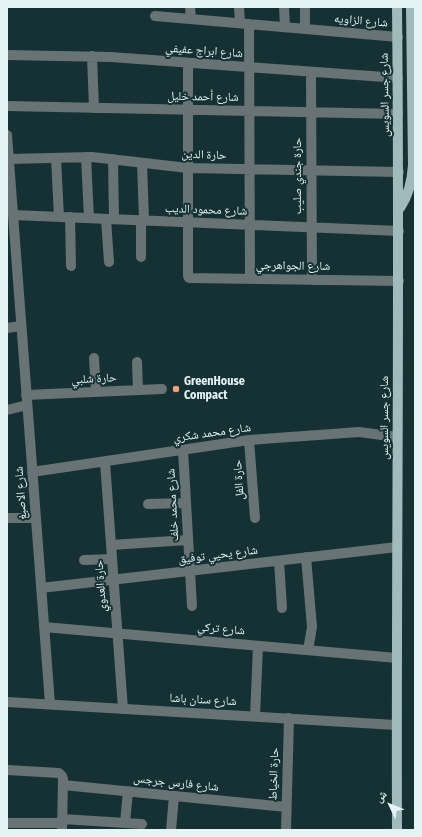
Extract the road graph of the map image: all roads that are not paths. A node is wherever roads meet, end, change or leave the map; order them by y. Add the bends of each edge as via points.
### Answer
1 (190, 7) edge
2 (239, 7) edge
3 (284, 7) edge
4 (305, 7) edge
5 (397, 7) edge
6 (411, 7) edge
7 (160, 13) edge
8 (191, 19) junction
9 (244, 24) junction
10 (285, 27) junction
11 (305, 29) junction
12 (398, 37) junction
13 (7, 54) edge
14 (92, 56) junction
15 (188, 63) junction
16 (249, 68) junction
17 (311, 72) junction
18 (398, 78) junction
19 (7, 106) edge
20 (94, 108) junction
21 (188, 110) junction
22 (249, 111) junction
23 (311, 112) junction
24 (398, 114) junction
25 (7, 135) edge
26 (86, 157) junction
27 (56, 158) junction
28 (9, 159) junction
29 (113, 159) junction
30 (142, 163) junction
31 (188, 168) junction
32 (250, 169) junction
33 (311, 170) junction
34 (399, 172) junction
35 (9, 183) edge
36 (399, 210) junction
37 (13, 215) junction
38 (59, 217) junction
39 (70, 217) junction
40 (88, 218) junction
41 (110, 219) junction
42 (142, 220) junction
43 (188, 222) junction
44 (250, 225) junction
45 (312, 227) junction
46 (399, 231) junction
47 (141, 257) dead end
48 (109, 262) dead end
49 (71, 266) dead end
50 (250, 279) junction
51 (312, 280) junction
52 (399, 281) junction
53 (21, 326) junction
54 (7, 328) edge
55 (94, 358) dead end
56 (137, 362) dead end
57 (162, 389) dead end
58 (138, 390) junction
59 (96, 392) junction
60 (27, 400) junction
61 (7, 410) edge
62 (397, 437) junction
63 (249, 440) junction
64 (183, 450) junction
65 (105, 462) junction
66 (32, 472) junction
67 (186, 503) junction
68 (148, 504) dead end
69 (7, 518) edge
70 (36, 518) junction
71 (255, 518) dead end
72 (188, 540) junction
73 (111, 544) junction
74 (397, 547) junction
75 (306, 558) junction
76 (112, 559) junction
77 (84, 560) dead end
78 (279, 561) junction
79 (190, 571) junction
80 (113, 580) junction
81 (41, 588) junction
82 (192, 606) dead end
83 (282, 608) dead end
84 (44, 626) junction
85 (117, 633) junction
86 (258, 646) junction
87 (308, 650) junction
88 (397, 658) junction
89 (7, 702) edge
90 (50, 704) junction
91 (123, 709) junction
92 (255, 716) junction
93 (289, 718) junction
94 (396, 725) junction
95 (7, 770) edge
96 (63, 785) junction
97 (128, 791) junction
98 (174, 796) junction
99 (286, 807) junction
100 (7, 823) edge
101 (125, 823) junction
102 (62, 824) edge
103 (142, 824) dead end
104 (171, 830) edge
105 (286, 830) edge
106 (397, 830) edge

1 - 8 street
2 - 9 street
3 - 10 street
4 - 11 street
5 - 12 main road, شارع جسر السويس
6 - 36 main road via 413,170 408,194
7 - 8 street, شارع الزاويه
8 - 9 street, شارع الزاويه
9 - 10 street, شارع الزاويه
9 - 16 street
10 - 11 street, شارع الزاويه
11 - 12 street, شارع الزاويه
12 - 18 main road, شارع جسر السويس
13 - 14 street, شارع ابراج عفيفي
14 - 15 street, شارع ابراج عفيفي
14 - 20 street
15 - 16 street, شارع ابراج عفيفي
15 - 21 street
16 - 17 street, شارع ابراج عفيفي
16 - 22 street
17 - 18 street, شارع ابراج عفيفي
17 - 23 street, حارة جندي صليب
18 - 24 main road, شارع جسر السويس
19 - 20 street, شارع أحمد خليل
20 - 21 street, شارع أحمد خليل
21 - 22 street, شارع أحمد خليل
21 - 31 street
22 - 23 street, شارع أحمد خليل
22 - 32 street
23 - 24 street, شارع أحمد خليل
23 - 33 street, حارة جندي صليب
24 - 34 main road, شارع جسر السويس
25 - 28 street, شارع الاصبغ
26 - 27 street, حارة الدين
26 - 29 street, حارة الدين
26 - 40 street
27 - 28 street, حارة الدين
27 - 38 street
28 - 35 street, شارع الاصبغ
29 - 30 street, حارة الدين
29 - 41 street
30 - 31 street, حارة الدين
30 - 42 street
31 - 32 street, حارة الدين
31 - 43 street
32 - 33 street, حارة الدين
32 - 44 street
33 - 34 street, حارة الدين
33 - 45 street, حارة جندي صليب
34 - 36 main road, شارع جسر السويس
35 - 37 street, شارع الاصبغ
36 - 46 main road, شارع جسر السويس
37 - 38 street, شارع محمود الديب
37 - 53 street, شارع الاصبغ
38 - 39 street, شارع محمود الديب
39 - 40 street, شارع محمود الديب
39 - 49 street
40 - 41 street, شارع محمود الديب
41 - 42 street, شارع محمود الديب
41 - 48 street
42 - 43 street, شارع محمود الديب
42 - 47 street
43 - 44 street, شارع محمود الديب
43 - 50 street, شارع الجواهرجي via 189,278
44 - 45 street, شارع محمود الديب
44 - 50 street
45 - 46 street, شارع محمود الديب
45 - 51 street, حارة جندي صليب
46 - 52 main road, شارع جسر السويس
50 - 51 street, شارع الجواهرجي
51 - 52 street, شارع الجواهرجي
52 - 62 main road, شارع جسر السويس
53 - 54 street
53 - 60 street, شارع الاصبغ
55 - 59 street
56 - 58 street
57 - 58 street, حارة شلبي
58 - 59 street, حارة شلبي
59 - 60 street, حارة شلبي
60 - 61 street, حارة شلبي
60 - 66 street, شارع الاصبغ
62 - 63 street, شارع محمد شكري via 359,432
62 - 74 main road, شارع جسر السويس
63 - 64 street, شارع محمد شكري
63 - 71 street, حارة الفل
64 - 65 street, شارع محمد شكري
64 - 67 street, شارع محمد خلف
65 - 66 street, شارع محمد شكري
65 - 73 street, حارة العدوي
66 - 70 street, شارع الاصبغ
67 - 68 street
67 - 72 street, شارع محمد خلف
69 - 70 street
70 - 81 street, شارع الاصبغ
72 - 73 street
72 - 79 street, شارع محمد خلف
73 - 76 street, حارة العدوي
74 - 75 street, شارع يحيي توفيق
74 - 88 main road, شارع جسر السويس
75 - 78 street, شارع يحيي توفيق
75 - 87 street via 312,627
76 - 77 street
76 - 80 street, حارة العدوي
78 - 79 street, شارع يحيي توفيق
78 - 83 street
79 - 80 street, شارع يحيي توفيق
79 - 82 street, شارع محمد خلف
80 - 81 street, شارع يحيي توفيق
80 - 85 street, حارة العدوي
81 - 84 street, شارع الاصبغ
84 - 85 street, شارع تركي
84 - 90 street, شارع الاصبغ
85 - 86 street, شارع تركي
85 - 91 street, حارة العدوي
86 - 87 street, شارع تركي
86 - 92 street
87 - 88 street, شارع تركي
88 - 94 main road, شارع جسر السويس
89 - 90 street, شارع سنان باشا
90 - 91 street, شارع سنان باشا
91 - 92 street, شارع سنان باشا
92 - 93 street, شارع سنان باشا
93 - 94 street, شارع سنان باشا
93 - 99 street, حارة الخياط
94 - 106 main road, شارع جسر السويس
95 - 96 street via 59,773
96 - 97 street, شارع فارس جرجس
96 - 102 street
97 - 98 street, شارع فارس جرجس
97 - 101 street
98 - 99 street, شارع فارس جرجس
98 - 104 street
99 - 105 street, حارة الخياط
100 - 102 street
101 - 102 street
101 - 103 street

